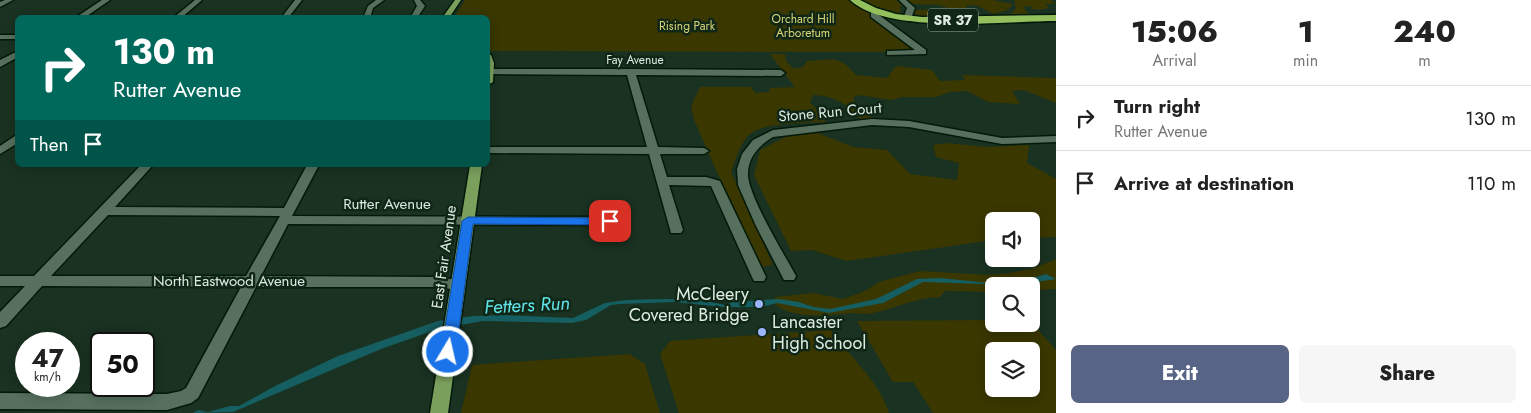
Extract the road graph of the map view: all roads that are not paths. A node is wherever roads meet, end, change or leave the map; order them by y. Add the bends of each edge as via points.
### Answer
1 (10, 0) edge
2 (107, 0) edge
3 (199, 0) edge
4 (300, 0) edge
5 (381, 0) edge
6 (417, 0) edge
7 (458, 0) edge
8 (854, 0) edge
9 (902, 0) edge
10 (0, 5) edge
11 (878, 13) junction
12 (83, 15) edge
13 (180, 15) edge
14 (287, 15) edge
15 (367, 15) edge
16 (415, 15) edge
17 (447, 15) edge
18 (1056, 18) edge
19 (907, 19) junction
20 (0, 37) edge
21 (15, 37) edge
22 (890, 53) dead end
23 (15, 55) edge
24 (0, 64) edge
25 (490, 72) edge
26 (631, 72) junction
27 (781, 73) dead end
28 (15, 139) edge
29 (1056, 139) edge
30 (15, 149) edge
31 (1, 150) edge
32 (490, 150) edge
33 (653, 151) junction
34 (704, 151) dead end
35 (145, 167) edge
36 (312, 167) edge
37 (476, 167) edge
38 (661, 181) junction
39 (103, 211) junction
40 (287, 216) junction
41 (468, 221) junction
42 (610, 221) dead end
43 (676, 230) dead end
44 (789, 276) dead end
45 (759, 277) dead end
46 (0, 281) edge
47 (38, 281) junction
48 (252, 282) junction
49 (458, 285) junction
50 (0, 322) edge
51 (0, 401) edge
52 (439, 413) edge

1 - 10 street
2 - 12 street
3 - 13 street
4 - 14 street
5 - 15 street via 370,8
6 - 16 street via 421,6
7 - 17 main road
8 - 11 highway, SR 37
9 - 19 street via 910,8
11 - 19 highway, SR 37
11 - 22 street via 874,15 923,52
18 - 19 highway, SR 37
20 - 21 street
23 - 24 street
25 - 26 street, Fay Avenue
26 - 27 street, Fay Avenue
26 - 33 street
28 - 31 street
29 - 44 street, Stone Run Court via 1002,141 909,124 872,122 765,136 745,159 742,178
30 - 31 street
32 - 33 street
33 - 34 street
33 - 38 street
35 - 39 street
36 - 40 street
37 - 41 main road, East Fair Avenue
38 - 43 street
38 - 45 street via 716,184
39 - 40 street, Rutter Avenue
39 - 47 street
40 - 41 street, Rutter Avenue
40 - 48 street
41 - 42 street, Rutter Avenue
41 - 49 main road, East Fair Avenue
46 - 47 street, North Eastwood Avenue
47 - 48 street, North Eastwood Avenue
47 - 50 street
48 - 49 street, North Eastwood Avenue via 436,282
48 - 51 street via 192,393 177,401
49 - 52 main road, East Fair Avenue

